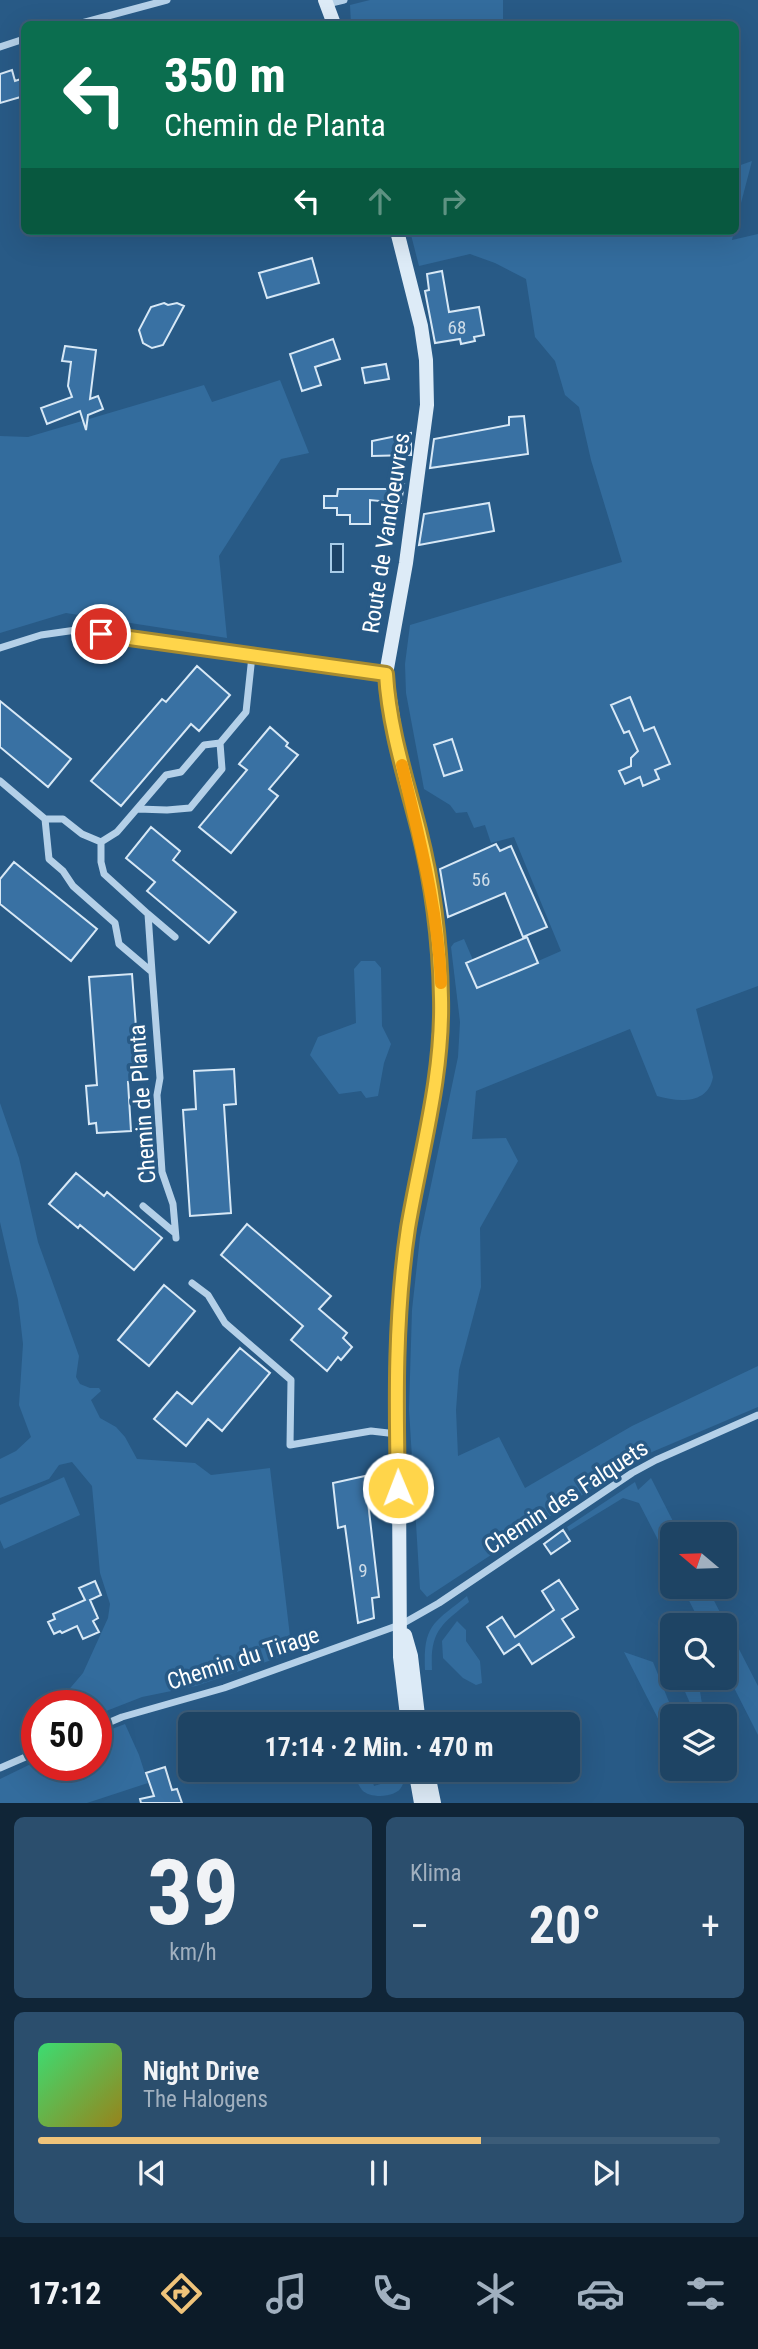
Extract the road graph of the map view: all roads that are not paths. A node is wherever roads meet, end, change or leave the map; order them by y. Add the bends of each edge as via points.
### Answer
1 (167, 0) edge
2 (344, 0) edge
3 (326, 2) edge
4 (89, 21) edge
5 (333, 21) edge
6 (21, 40) edge
7 (0, 47) edge
8 (398, 235) edge
9 (0, 648) edge
10 (252, 656) junction
11 (386, 674) junction
12 (220, 743) junction
13 (0, 781) edge
14 (138, 808) junction
15 (45, 820) junction
16 (101, 842) junction
17 (148, 914) junction
18 (175, 937) dead end
19 (152, 972) junction
20 (143, 1206) dead end
21 (192, 1283) dead end
22 (758, 1415) edge
23 (397, 1434) junction
24 (402, 1624) junction
25 (407, 1712) edge
26 (418, 1712) edge
27 (112, 1721) edge
28 (21, 1759) edge
29 (0, 1768) edge
30 (417, 1782) edge
31 (430, 1782) edge
32 (421, 1803) edge
33 (435, 1803) edge

1 - 4 street
2 - 3 street
3 - 5 main road
6 - 7 street
8 - 11 main road, Route de Vandoeuvres via 421,326 427,405
9 - 10 street via 76,630
10 - 11 street
10 - 12 street via 246,712
11 - 23 main road, Route de Vandoeuvres via 433,902 441,999 436,1083 400,1300
12 - 14 street via 204,745 181,772 166,775
12 - 14 street via 222,769 190,807
13 - 15 street
14 - 16 street
15 - 16 street via 63,819 82,835
15 - 19 street via 49,859 115,923 119,944
16 - 17 street via 104,874
17 - 18 street
17 - 19 street, Chemin de Planta
19 - 20 street, Chemin de Planta via 162,1172 173,1204 176,1235
21 - 23 street via 208,1295 225,1323 291,1380 290,1445 372,1431
22 - 24 street, Chemin des Falquets via 632,1473
23 - 24 main road, Route de Vandoeuvres
24 - 25 main road via 400,1657
24 - 26 main road
24 - 27 street, Chemin du Tirage via 223,1688
28 - 29 street
30 - 32 main road
31 - 33 main road

